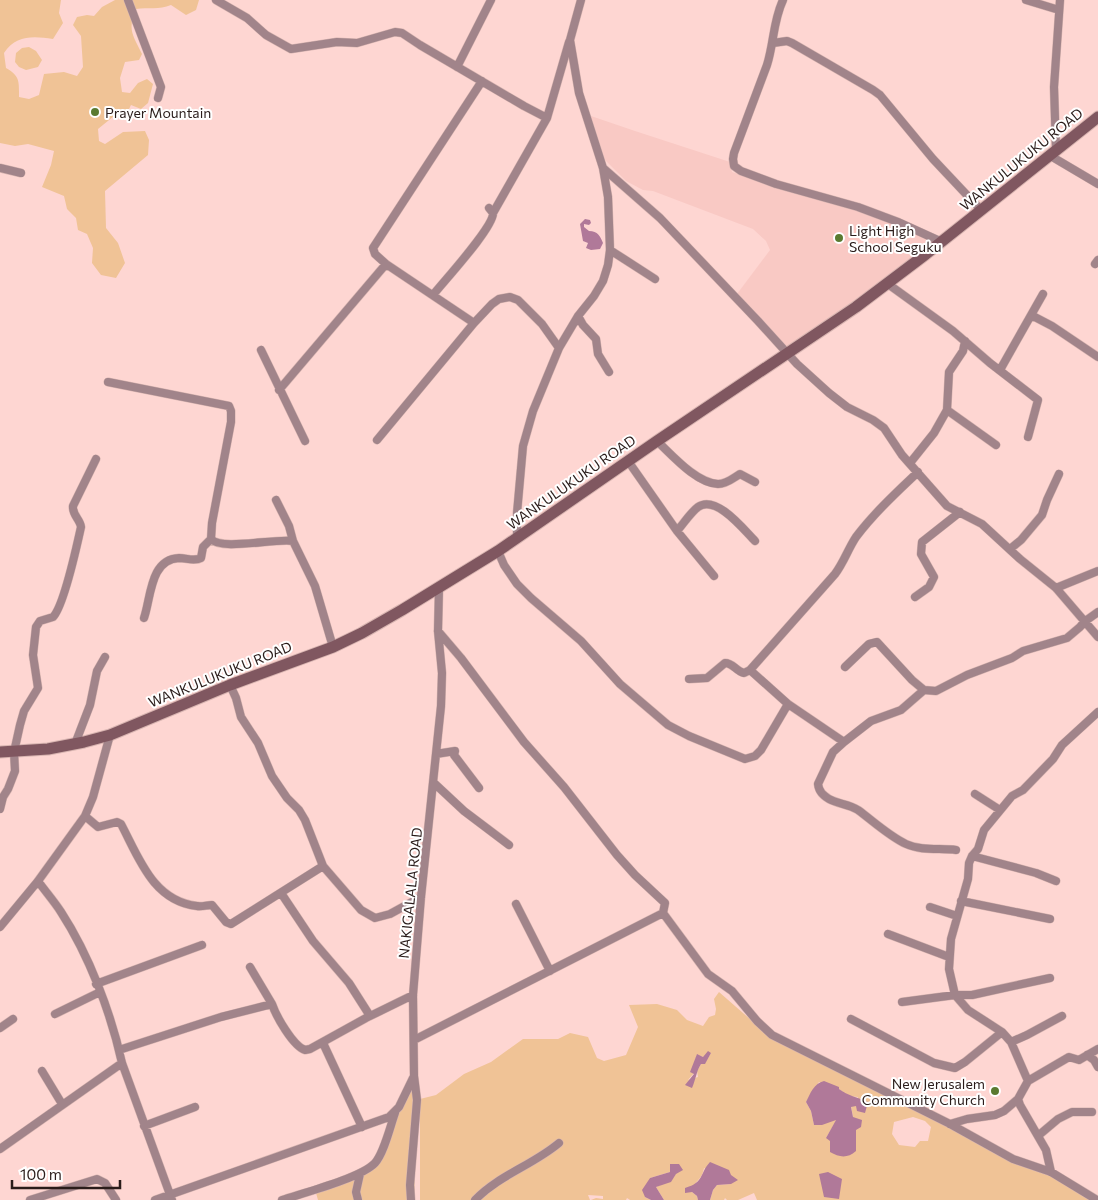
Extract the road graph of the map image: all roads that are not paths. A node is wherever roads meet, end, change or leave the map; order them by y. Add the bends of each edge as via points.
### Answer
1 (128, 0) edge
2 (216, 0) edge
3 (491, 0) edge
4 (580, 0) edge
5 (783, 0) edge
6 (1026, 0) edge
7 (1060, 0) edge
8 (1059, 10) junction
9 (570, 40) junction
10 (773, 43) junction
11 (457, 67) junction
12 (482, 81) junction
13 (158, 98) dead end
14 (1098, 117) edge
15 (548, 118) junction
16 (1053, 153) junction
17 (0, 168) edge
18 (603, 168) junction
19 (21, 173) dead end
20 (1098, 184) edge
21 (981, 210) junction
22 (942, 242) junction
23 (610, 250) junction
24 (386, 264) junction
25 (655, 279) dead end
26 (888, 284) junction
27 (1043, 294) dead end
28 (433, 295) junction
29 (578, 316) junction
30 (1031, 316) junction
31 (474, 323) junction
32 (965, 341) junction
33 (559, 348) junction
34 (261, 350) dead end
35 (786, 354) junction
36 (1098, 357) edge
37 (1000, 370) junction
38 (609, 372) dead end
39 (108, 382) dead end
40 (279, 390) junction
41 (947, 410) junction
42 (1028, 437) dead end
43 (377, 440) dead end
44 (305, 441) dead end
45 (657, 441) junction
46 (996, 444) dead end
47 (96, 459) dead end
48 (628, 461) junction
49 (910, 463) junction
50 (918, 472) junction
51 (1058, 474) dead end
52 (755, 482) dead end
53 (276, 500) dead end
54 (960, 512) junction
55 (677, 531) junction
56 (518, 538) junction
57 (211, 539) junction
58 (294, 541) junction
59 (755, 541) dead end
60 (1010, 549) junction
61 (498, 551) junction
62 (1098, 571) edge
63 (714, 576) dead end
64 (439, 588) junction
65 (1056, 588) junction
66 (915, 597) dead end
67 (1098, 612) edge
68 (144, 618) dead end
69 (1084, 622) junction
70 (438, 631) junction
71 (1098, 637) edge
72 (333, 646) junction
73 (105, 657) dead end
74 (844, 667) dead end
75 (750, 670) junction
76 (689, 679) dead end
77 (230, 684) junction
78 (924, 690) junction
79 (788, 704) junction
80 (1098, 712) edge
81 (110, 735) junction
82 (844, 742) junction
83 (75, 744) junction
84 (0, 752) edge
85 (14, 752) junction
86 (436, 754) junction
87 (434, 783) junction
88 (479, 788) dead end
89 (976, 794) dead end
90 (0, 809) edge
91 (1000, 810) junction
92 (85, 816) junction
93 (509, 845) dead end
94 (956, 850) dead end
95 (972, 856) junction
96 (323, 866) junction
97 (38, 881) junction
98 (1056, 881) dead end
99 (281, 893) junction
100 (421, 897) junction
101 (960, 901) junction
102 (516, 904) dead end
103 (930, 907) dead end
104 (663, 913) junction
105 (957, 916) junction
106 (1050, 919) dead end
107 (1, 924) edge
108 (888, 934) dead end
109 (202, 945) dead end
110 (949, 957) junction
111 (250, 967) dead end
112 (550, 971) junction
113 (1050, 978) dead end
114 (96, 984) junction
115 (100, 992) junction
116 (955, 995) junction
117 (413, 996) junction
118 (902, 1002) dead end
119 (272, 1004) junction
120 (55, 1014) dead end
121 (370, 1016) junction
122 (1062, 1016) dead end
123 (13, 1019) dead end
124 (851, 1019) dead end
125 (0, 1028) edge
126 (1002, 1032) junction
127 (414, 1040) junction
128 (1012, 1042) junction
129 (323, 1043) junction
130 (1098, 1049) edge
131 (119, 1050) junction
132 (1087, 1055) junction
133 (122, 1064) junction
134 (1098, 1067) edge
135 (42, 1071) dead end
136 (414, 1076) junction
137 (1028, 1081) junction
138 (1018, 1099) junction
139 (62, 1104) junction
140 (195, 1107) dead end
141 (1092, 1112) dead end
142 (395, 1113) junction
143 (950, 1124) junction
144 (144, 1126) junction
145 (362, 1127) junction
146 (1039, 1135) junction
147 (559, 1143) dead end
148 (0, 1148) edge
149 (1051, 1172) junction
150 (360, 1174) junction
151 (171, 1197) edge
152 (30, 1200) edge
153 (116, 1200) edge
154 (155, 1200) edge
155 (282, 1200) edge
156 (358, 1200) edge
157 (411, 1200) edge
158 (475, 1200) edge
159 (1097, 1200) edge

1 - 13 street via 161,87
2 - 11 street via 291,49 338,42 358,43 395,32 402,33
3 - 11 street
4 - 9 street
5 - 10 street via 776,14
6 - 8 street
7 - 8 street
8 - 16 street
9 - 15 street
9 - 18 street via 579,93
10 - 21 street via 792,43 880,95
10 - 22 street via 734,153 734,166 776,184 858,207
11 - 12 street
12 - 15 street
12 - 24 street via 374,244 373,251
14 - 16 main road, WANKULUKUKU ROAD
15 - 28 street via 491,210 493,218 484,232
16 - 20 street
16 - 21 main road, WANKULUKUKU ROAD
17 - 19 street
18 - 23 street via 608,197
18 - 35 street via 660,218
21 - 22 main road, WANKULUKUKU ROAD
22 - 26 main road, WANKULUKUKU ROAD
23 - 25 street
23 - 29 street via 603,281
24 - 28 street
24 - 40 street
26 - 32 street
26 - 35 main road, WANKULUKUKU ROAD
27 - 30 street
28 - 31 street
29 - 33 street
29 - 38 street via 596,339 598,354
30 - 36 street
30 - 37 street
31 - 33 street via 492,304 510,297 518,300 536,318
31 - 43 street
32 - 37 street
32 - 41 street via 963,351 949,372
33 - 56 street via 533,411 523,446
34 - 40 street
35 - 45 main road, WANKULUKUKU ROAD
35 - 49 street via 847,407 884,428
37 - 42 street via 1038,400
39 - 57 street via 229,406 232,422
40 - 44 street
41 - 46 street
41 - 49 street via 934,433
45 - 48 main road, WANKULUKUKU ROAD
45 - 52 street via 698,477 719,484 740,474
47 - 85 street via 73,506 82,527 59,608 53,617 36,627 33,655 38,688 24,711
48 - 55 street
48 - 56 main road, WANKULUKUKU ROAD
49 - 50 street
50 - 54 street via 947,506
50 - 75 street via 869,521 835,574
51 - 60 street via 1042,515
53 - 58 street
54 - 60 street via 982,524
54 - 66 street via 922,542 921,554 934,577 929,587
55 - 59 street via 698,507 707,504 720,507
55 - 63 street
56 - 61 main road, WANKULUKUKU ROAD
57 - 58 street via 228,545
57 - 68 street via 203,547 198,560 178,558 160,567 154,577
58 - 72 street via 314,586
60 - 65 street
61 - 64 main road, WANKULUKUKU ROAD
61 - 79 street via 517,584 581,641 620,684 668,725 745,759 761,750
62 - 65 street
64 - 70 street, NAKIGALALA ROAD
64 - 72 main road, WANKULUKUKU ROAD via 362,633
65 - 69 street
67 - 69 street
69 - 71 street
69 - 78 street via 1067,638 1023,651 936,691
70 - 86 street, NAKIGALALA ROAD via 442,692
70 - 104 street via 617,855 665,903
72 - 77 main road, WANKULUKUKU ROAD
73 - 83 street
74 - 78 street via 869,644 877,642
75 - 76 street via 744,673 725,664 707,678
75 - 79 street
77 - 81 main road, WANKULUKUKU ROAD
77 - 96 street via 241,717 258,743 272,776 305,820
78 - 82 street via 901,710 871,721
79 - 82 street
80 - 91 street
81 - 83 main road, WANKULUKUKU ROAD
81 - 92 street
82 - 94 street via 833,752 818,784 822,794 857,810 907,845
83 - 85 main road, WANKULUKUKU ROAD
84 - 85 main road, WANKULUKUKU ROAD
85 - 90 street via 15,771
86 - 87 street, NAKIGALALA ROAD
86 - 88 street via 454,751
87 - 93 street
87 - 100 street, NAKIGALALA ROAD
89 - 91 street
91 - 95 street via 984,830 978,849
92 - 97 street
92 - 99 street via 98,827 117,822 121,824 149,877 162,892 197,906 212,905 228,923 234,923
95 - 98 street
95 - 101 street
96 - 99 street
96 - 100 street via 361,910 375,918 390,914
97 - 107 street
97 - 114 street via 79,944
99 - 121 street
100 - 117 street, NAKIGALALA ROAD
101 - 105 street
101 - 106 street
102 - 112 street
103 - 105 street
104 - 112 street
104 - 143 street via 708,974 732,990 772,1035
105 - 110 street
108 - 110 street
109 - 114 street
110 - 116 street
111 - 119 street
112 - 127 street
113 - 116 street via 972,995
114 - 115 street
115 - 120 street
115 - 131 street
116 - 118 street
116 - 126 street via 968,1010
117 - 121 street
117 - 127 street, NAKIGALALA ROAD
119 - 129 street via 300,1048 310,1050
119 - 131 street
121 - 129 street
122 - 128 street
123 - 125 street
124 - 126 street via 934,1062 955,1068
126 - 128 street
127 - 136 street, NAKIGALALA ROAD
128 - 137 street
129 - 145 street
130 - 132 street
131 - 133 street
132 - 134 street
132 - 137 street via 1079,1060 1069,1057
133 - 139 street
133 - 144 street
135 - 139 street
136 - 142 street
136 - 157 street, NAKIGALALA ROAD via 416,1100
137 - 138 street
138 - 143 street via 995,1115
138 - 146 street via 1030,1125
139 - 148 street
140 - 144 street
141 - 146 street via 1072,1112
142 - 145 street
142 - 150 street via 378,1159
143 - 149 street via 1014,1159
144 - 151 street
145 - 151 street
146 - 149 street
147 - 158 street via 545,1155 485,1190
149 - 159 street
150 - 155 street
150 - 156 street via 356,1192
151 - 154 street
152 - 153 street via 97,1179 105,1183

